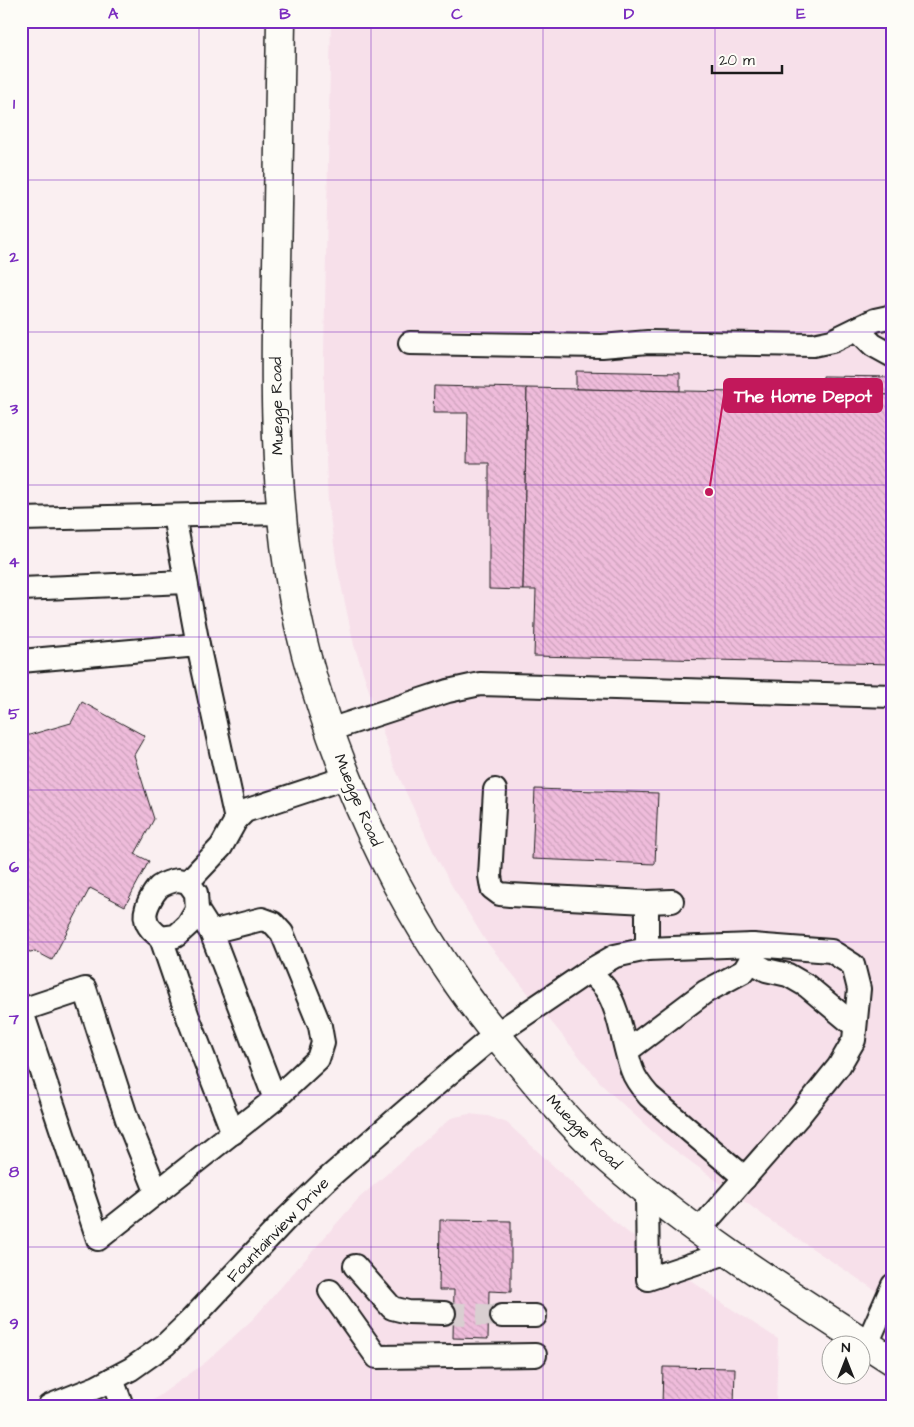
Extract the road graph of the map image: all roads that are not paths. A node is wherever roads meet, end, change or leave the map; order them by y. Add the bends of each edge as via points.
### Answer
1 (281, 21) edge
2 (893, 316) edge
3 (857, 329) junction
4 (410, 343) dead end
5 (893, 356) edge
6 (282, 513) junction
7 (174, 516) junction
8 (21, 520) edge
9 (186, 582) junction
10 (21, 590) edge
11 (198, 645) junction
12 (21, 661) edge
13 (893, 696) edge
14 (329, 730) junction
15 (348, 776) junction
16 (495, 790) dead end
17 (236, 820) junction
18 (188, 882) junction
19 (672, 901) dead end
20 (647, 902) junction
21 (197, 910) junction
22 (211, 932) junction
23 (161, 938) junction
24 (647, 949) junction
25 (751, 953) junction
26 (589, 971) junction
27 (22, 1010) edge
28 (855, 1026) junction
29 (496, 1034) junction
30 (626, 1051) junction
31 (275, 1099) junction
32 (233, 1133) junction
33 (745, 1178) junction
34 (647, 1191) junction
35 (156, 1193) junction
36 (699, 1230) junction
37 (729, 1252) junction
38 (355, 1266) dead end
39 (893, 1285) edge
40 (330, 1292) dead end
41 (444, 1313) tunnel mouth
42 (502, 1316) tunnel mouth
43 (535, 1316) dead end
44 (852, 1334) edge
45 (871, 1334) edge
46 (872, 1347) edge
47 (535, 1355) dead end
48 (893, 1361) edge
49 (112, 1380) junction
50 (86, 1399) edge
51 (49, 1406) edge
52 (122, 1406) edge

1 - 6 main road, Muegge Road via 276,342 278,478
2 - 3 street
3 - 4 street via 832,341 813,345
3 - 5 street via 873,345
6 - 7 street
6 - 14 main road, Muegge Road via 295,604 308,662
7 - 8 street
7 - 9 street
9 - 10 street
9 - 11 street
11 - 12 street
11 - 17 street
13 - 14 street via 480,684
14 - 15 main road, Muegge Road
15 - 17 street via 245,811
15 - 29 main road, Muegge Road via 395,882 457,983
16 - 20 street via 490,884 500,894
17 - 18 street via 221,847
18 - 21 street via 196,893
18 - 23 street via 169,881 158,888 147,906 145,919
19 - 20 street
20 - 24 street
21 - 22 street
21 - 23 street via 176,936
22 - 31 street
22 - 31 street via 262,919 273,923 282,932 320,1026 323,1043 318,1059
23 - 32 street
24 - 25 street, Fountainview Drive
24 - 26 street, Fountainview Drive via 615,956
25 - 28 street via 766,970 788,975 807,986
25 - 28 street, Fountainview Drive via 831,950 853,965 859,989
25 - 30 street via 744,971 706,992
26 - 29 street, Fountainview Drive
26 - 30 street via 610,998
27 - 35 street via 85,989
27 - 35 street via 98,1240
28 - 33 street, Fountainview Drive via 854,1040 839,1066
29 - 34 main road, Muegge Road via 539,1087 594,1146
29 - 49 street, Fountainview Drive via 326,1180 165,1345
30 - 33 street via 632,1070 649,1096
31 - 32 street
32 - 35 street
33 - 36 street, Fountainview Drive
34 - 36 main road, Muegge Road
34 - 37 street via 648,1279
36 - 37 main road, Muegge Road
37 - 44 main road, Muegge Road
38 - 41 street via 392,1308
39 - 45 street
40 - 47 street via 377,1357
42 - 43 street
46 - 48 main road, Muegge Road
49 - 50 street, Fountainview Drive
49 - 52 street
50 - 51 street, Fountainview Drive

